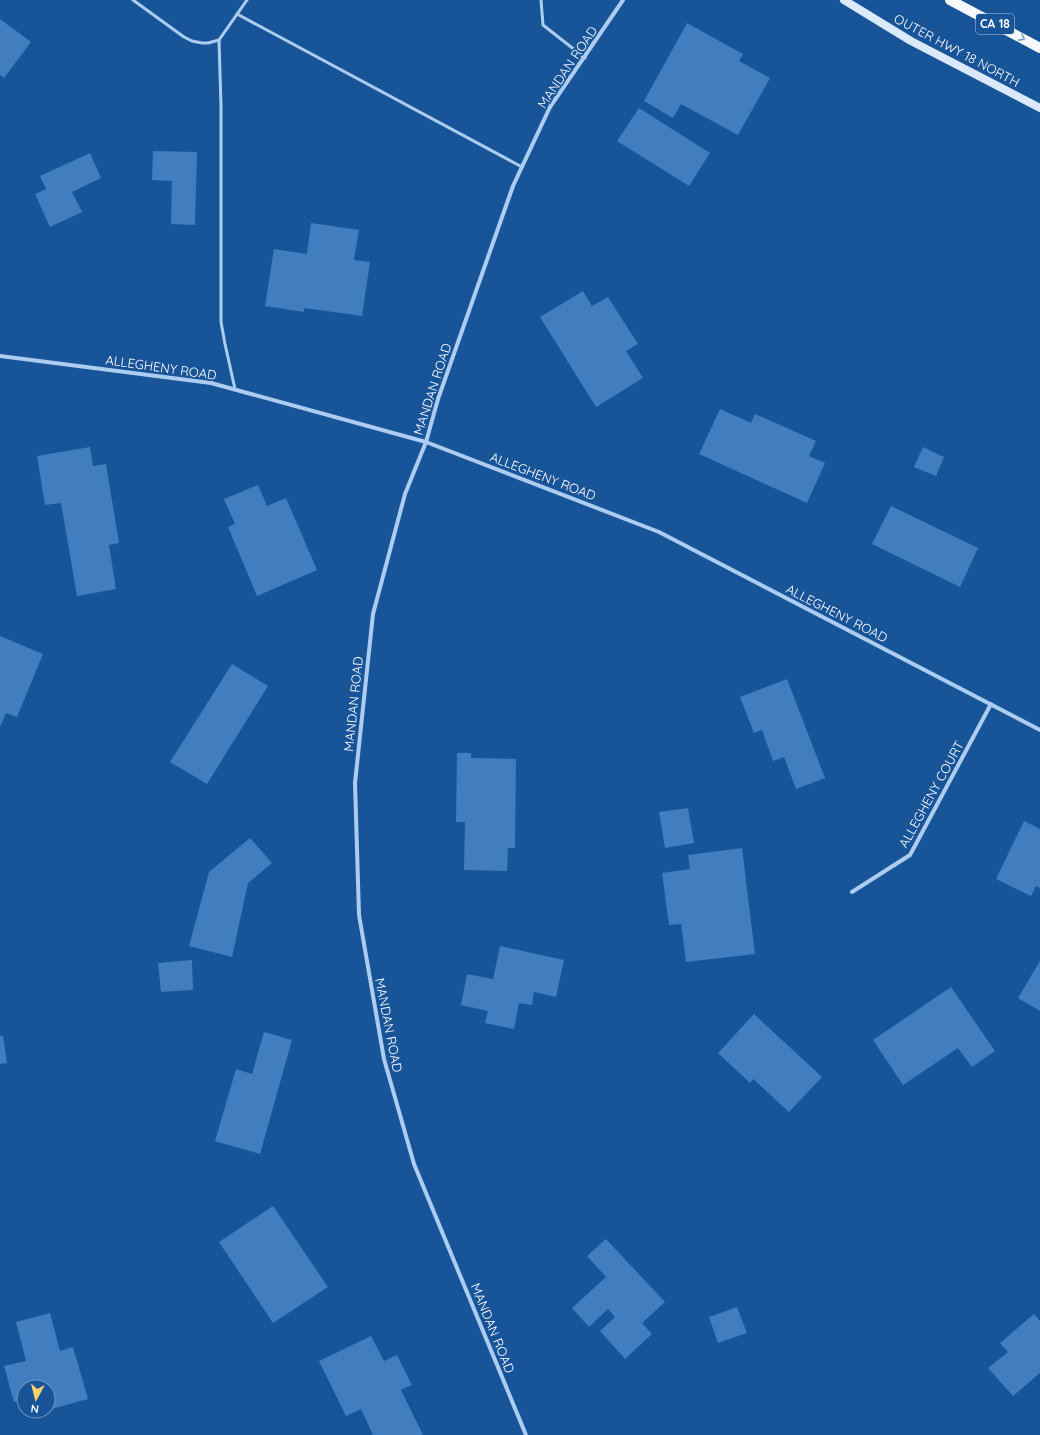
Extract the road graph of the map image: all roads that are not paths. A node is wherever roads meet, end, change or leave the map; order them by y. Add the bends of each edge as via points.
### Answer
1 (133, 0) edge
2 (247, 0) edge
3 (541, 0) edge
4 (623, 0) edge
5 (844, 0) edge
6 (950, 0) edge
7 (237, 14) junction
8 (219, 40) junction
9 (1040, 48) edge
10 (585, 58) junction
11 (1040, 108) edge
12 (522, 167) junction
13 (0, 356) edge
14 (235, 389) junction
15 (426, 442) junction
16 (991, 704) junction
17 (1040, 730) edge
18 (852, 892) dead end
19 (526, 1435) edge

1 - 8 lane via 192,41 208,43
2 - 7 lane
3 - 10 lane via 543,25
4 - 10 street, MANDAN ROAD
5 - 11 street, OUTER HWY 18 NORTH via 911,41
6 -> 9 main road, CA 18
7 - 8 lane
7 - 12 lane
8 - 14 lane via 221,322
10 - 12 street, MANDAN ROAD via 550,107
12 - 15 street, MANDAN ROAD via 438,399
13 - 14 street, ALLEGHENY ROAD via 211,382
14 - 15 street, ALLEGHENY ROAD
15 - 16 street, ALLEGHENY ROAD via 659,532
15 - 19 street, MANDAN ROAD via 405,494 373,614 355,783 359,915 384,1059 414,1164
16 - 17 street, ALLEGHENY ROAD
16 - 18 street, ALLEGHENY COURT via 910,855

